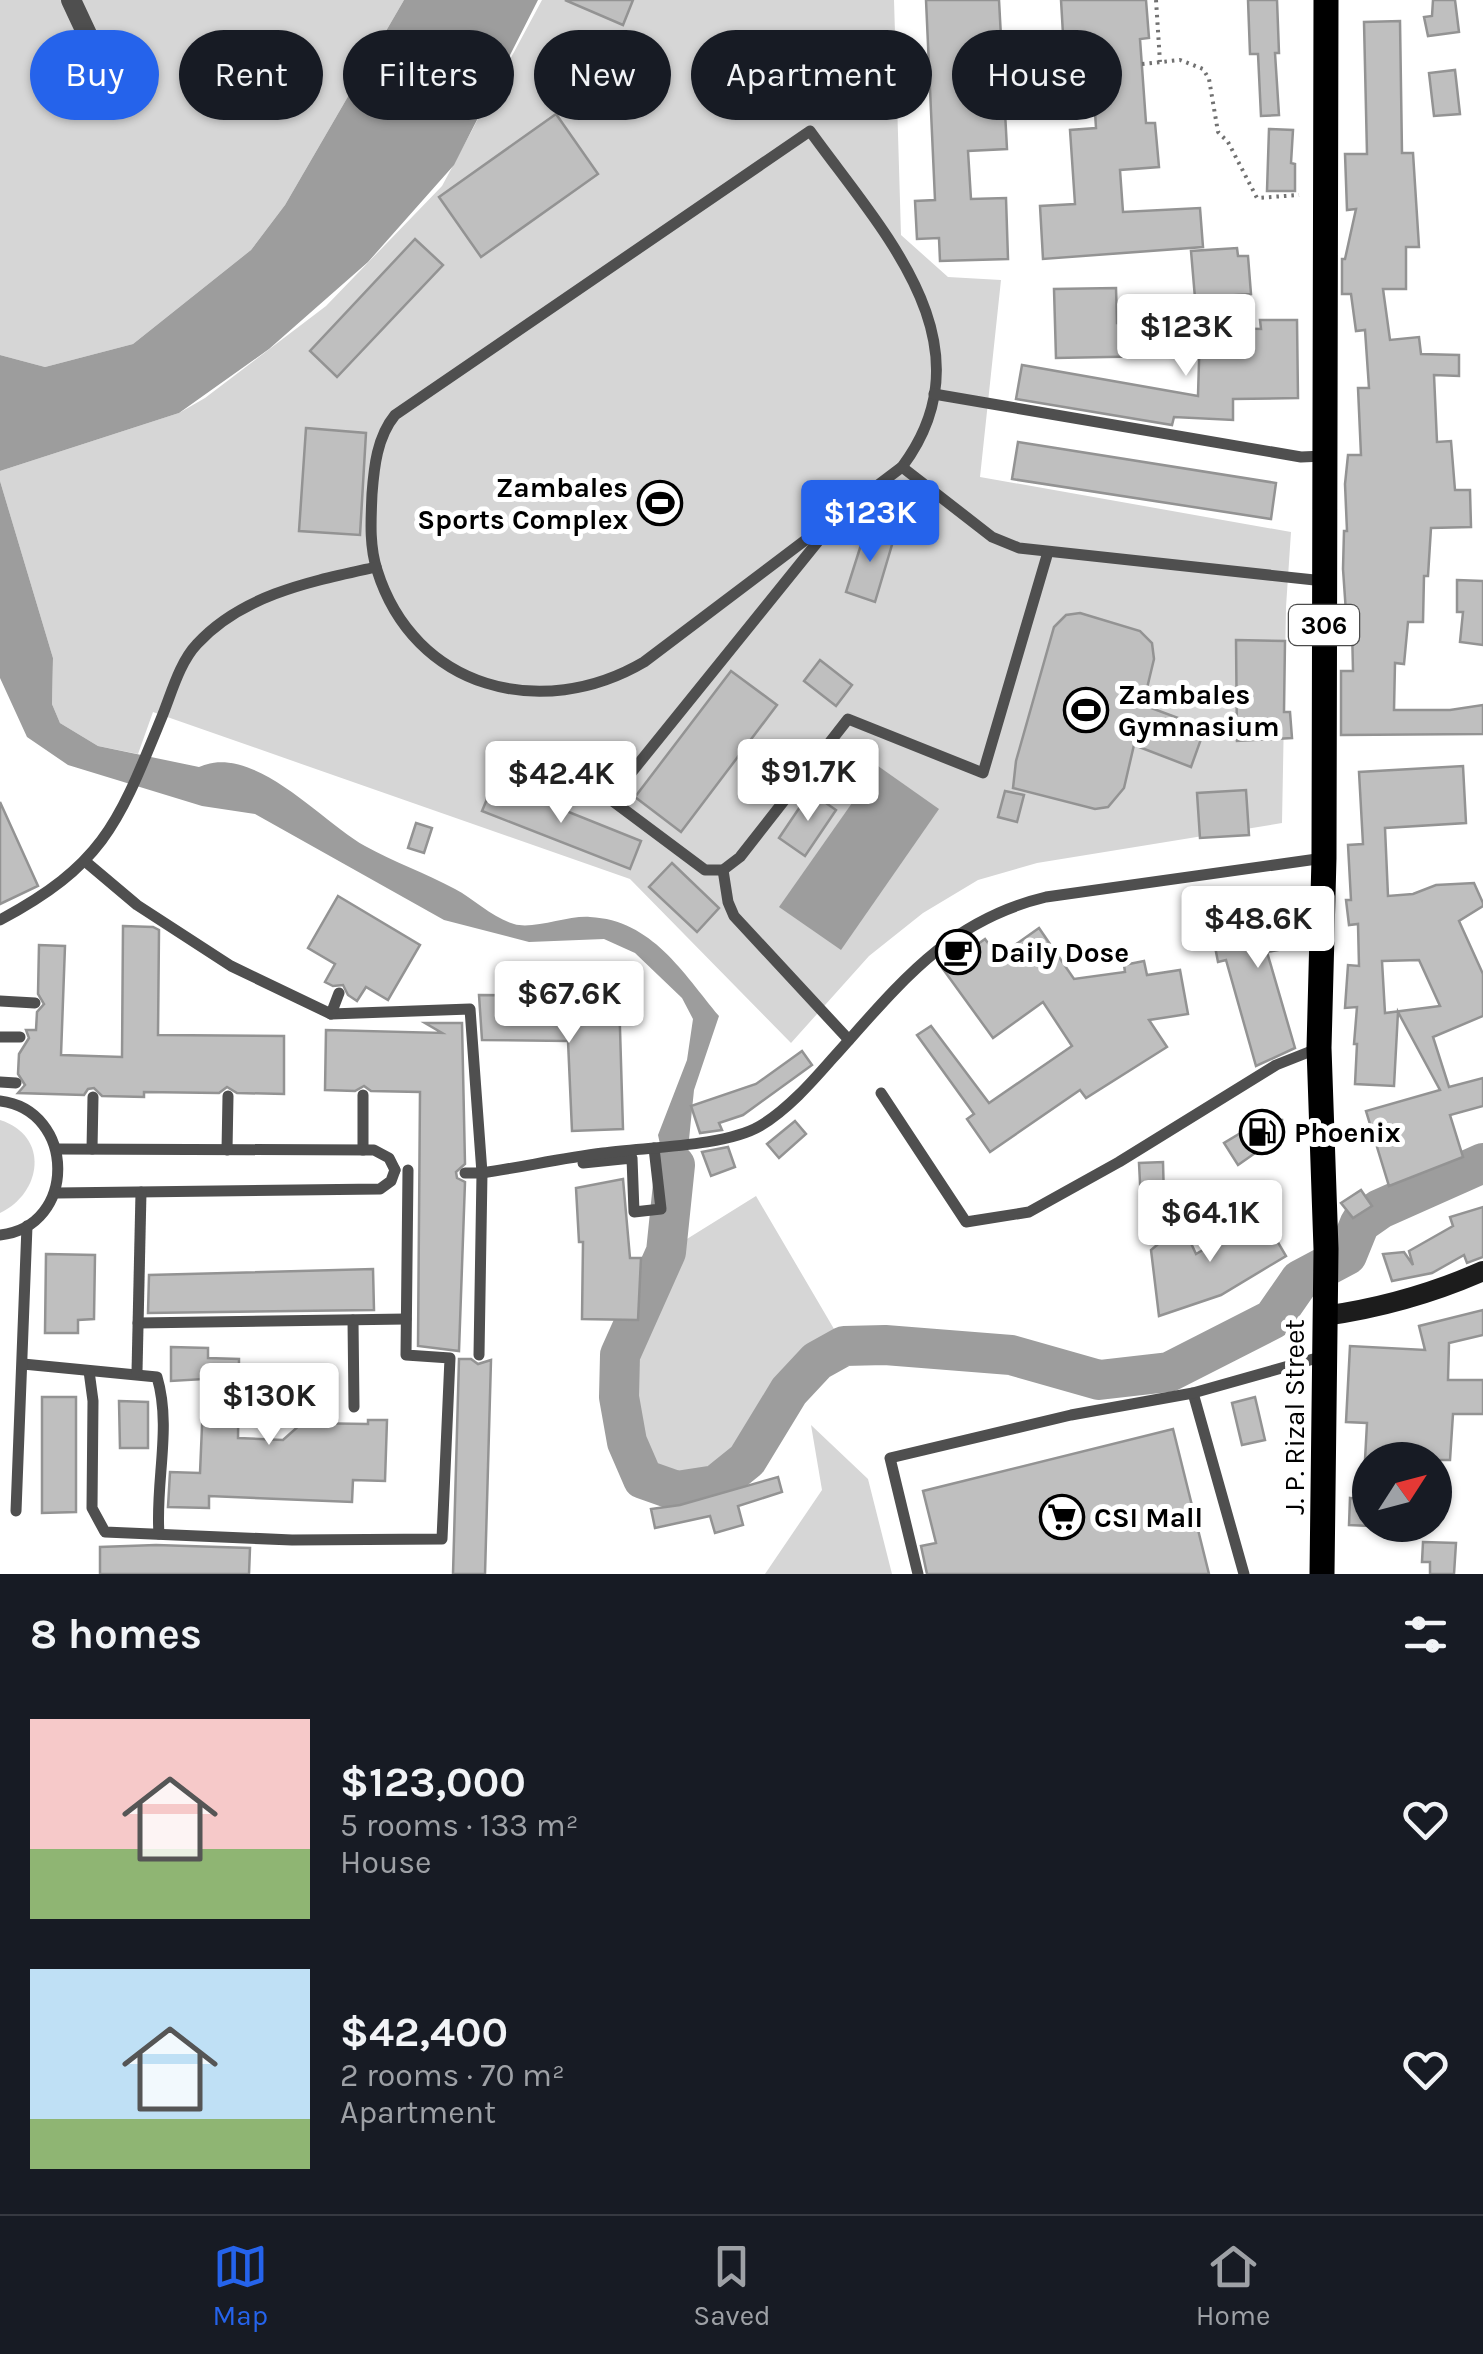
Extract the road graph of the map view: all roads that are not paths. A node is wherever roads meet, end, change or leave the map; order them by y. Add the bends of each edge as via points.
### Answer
1 (71, 0) edge
2 (1326, 0) edge
3 (85, 30) edge
4 (934, 394) junction
5 (1324, 456) junction
6 (902, 467) junction
7 (840, 514) junction
8 (1048, 552) junction
9 (376, 567) junction
10 (1324, 581) junction
11 (1324, 858) junction
12 (86, 862) junction
13 (723, 870) junction
14 (0, 920) edge
15 (339, 993) dead end
16 (0, 1001) edge
17 (35, 1003) dead end
18 (330, 1014) junction
19 (0, 1036) edge
20 (20, 1036) dead end
21 (849, 1040) junction
22 (1319, 1048) junction
23 (0, 1082) edge
24 (16, 1082) dead end
25 (880, 1092) dead end
26 (363, 1095) dead end
27 (228, 1096) dead end
28 (93, 1097) dead end
29 (0, 1101) edge
30 (656, 1147) junction
31 (56, 1149) junction
32 (92, 1150) junction
33 (227, 1150) junction
34 (363, 1150) junction
35 (580, 1156) junction
36 (407, 1170) junction
37 (465, 1173) dead end
38 (482, 1173) junction
39 (141, 1192) junction
40 (57, 1193) junction
41 (27, 1226) junction
42 (0, 1235) edge
43 (1483, 1271) edge
44 (1324, 1316) junction
45 (406, 1319) junction
46 (352, 1320) junction
47 (138, 1323) junction
48 (479, 1355) dead end
49 (1324, 1356) junction
50 (23, 1364) junction
51 (89, 1372) junction
52 (137, 1372) junction
53 (1193, 1393) junction
54 (354, 1407) dead end
55 (16, 1511) dead end
56 (159, 1534) junction
57 (918, 1574) edge
58 (1244, 1574) edge
59 (1322, 1574) edge

1 - 3 street
2 - 5 main road, J. P. Rizal Street / 306
4 - 5 lane
4 - 6 lane via 929,420
4 - 9 lane via 936,349 912,273 810,130 395,415 380,441 373,477
5 - 10 main road, J. P. Rizal Street / 306
6 - 7 lane
6 - 8 lane via 992,537
7 - 9 lane via 644,662 585,689 508,690 456,669 414,634
7 - 13 lane via 610,799 705,870
8 - 10 lane
8 - 13 lane via 982,773 848,719
9 - 12 lane via 260,598 196,644 134,787
10 - 11 main road, J. P. Rizal Street / 306
11 - 21 lane via 1013,905 943,944
11 - 22 main road, J. P. Rizal Street / 306
12 - 14 lane
12 - 18 lane via 232,966
13 - 21 lane via 734,916
15 - 18 lane
16 - 17 lane
18 - 38 lane via 470,1009
19 - 20 lane
21 - 30 lane via 758,1127
22 - 25 lane via 1276,1065 1029,1212 966,1222
22 - 44 main road, J. P. Rizal Street / 306
23 - 24 lane
26 - 34 lane
27 - 33 lane
28 - 32 lane
29 - 31 lane via 29,1111
30 - 35 lane
30 - 35 lane via 661,1209 634,1212 632,1158 581,1163
31 - 32 lane
31 - 40 lane
32 - 33 lane
33 - 34 lane
34 - 36 lane
35 - 38 lane
36 - 39 lane via 380,1190
36 - 45 lane
37 - 38 lane
38 - 48 lane
39 - 40 lane
39 - 47 lane
40 - 41 lane
41 - 42 lane
41 - 50 lane
43 - 44 street via 1382,1308
44 - 49 main road, J. P. Rizal Street / 306
45 - 46 lane
45 - 56 lane via 406,1356 450,1358 442,1540
46 - 47 lane
46 - 54 lane
47 - 52 lane
49 - 53 lane
49 - 59 main road, J. P. Rizal Street / 306
50 - 51 lane
50 - 55 lane
51 - 52 lane
51 - 56 lane via 92,1508 105,1532
52 - 56 lane via 157,1376 164,1399
53 - 57 lane via 1070,1414 890,1458
53 - 58 lane

